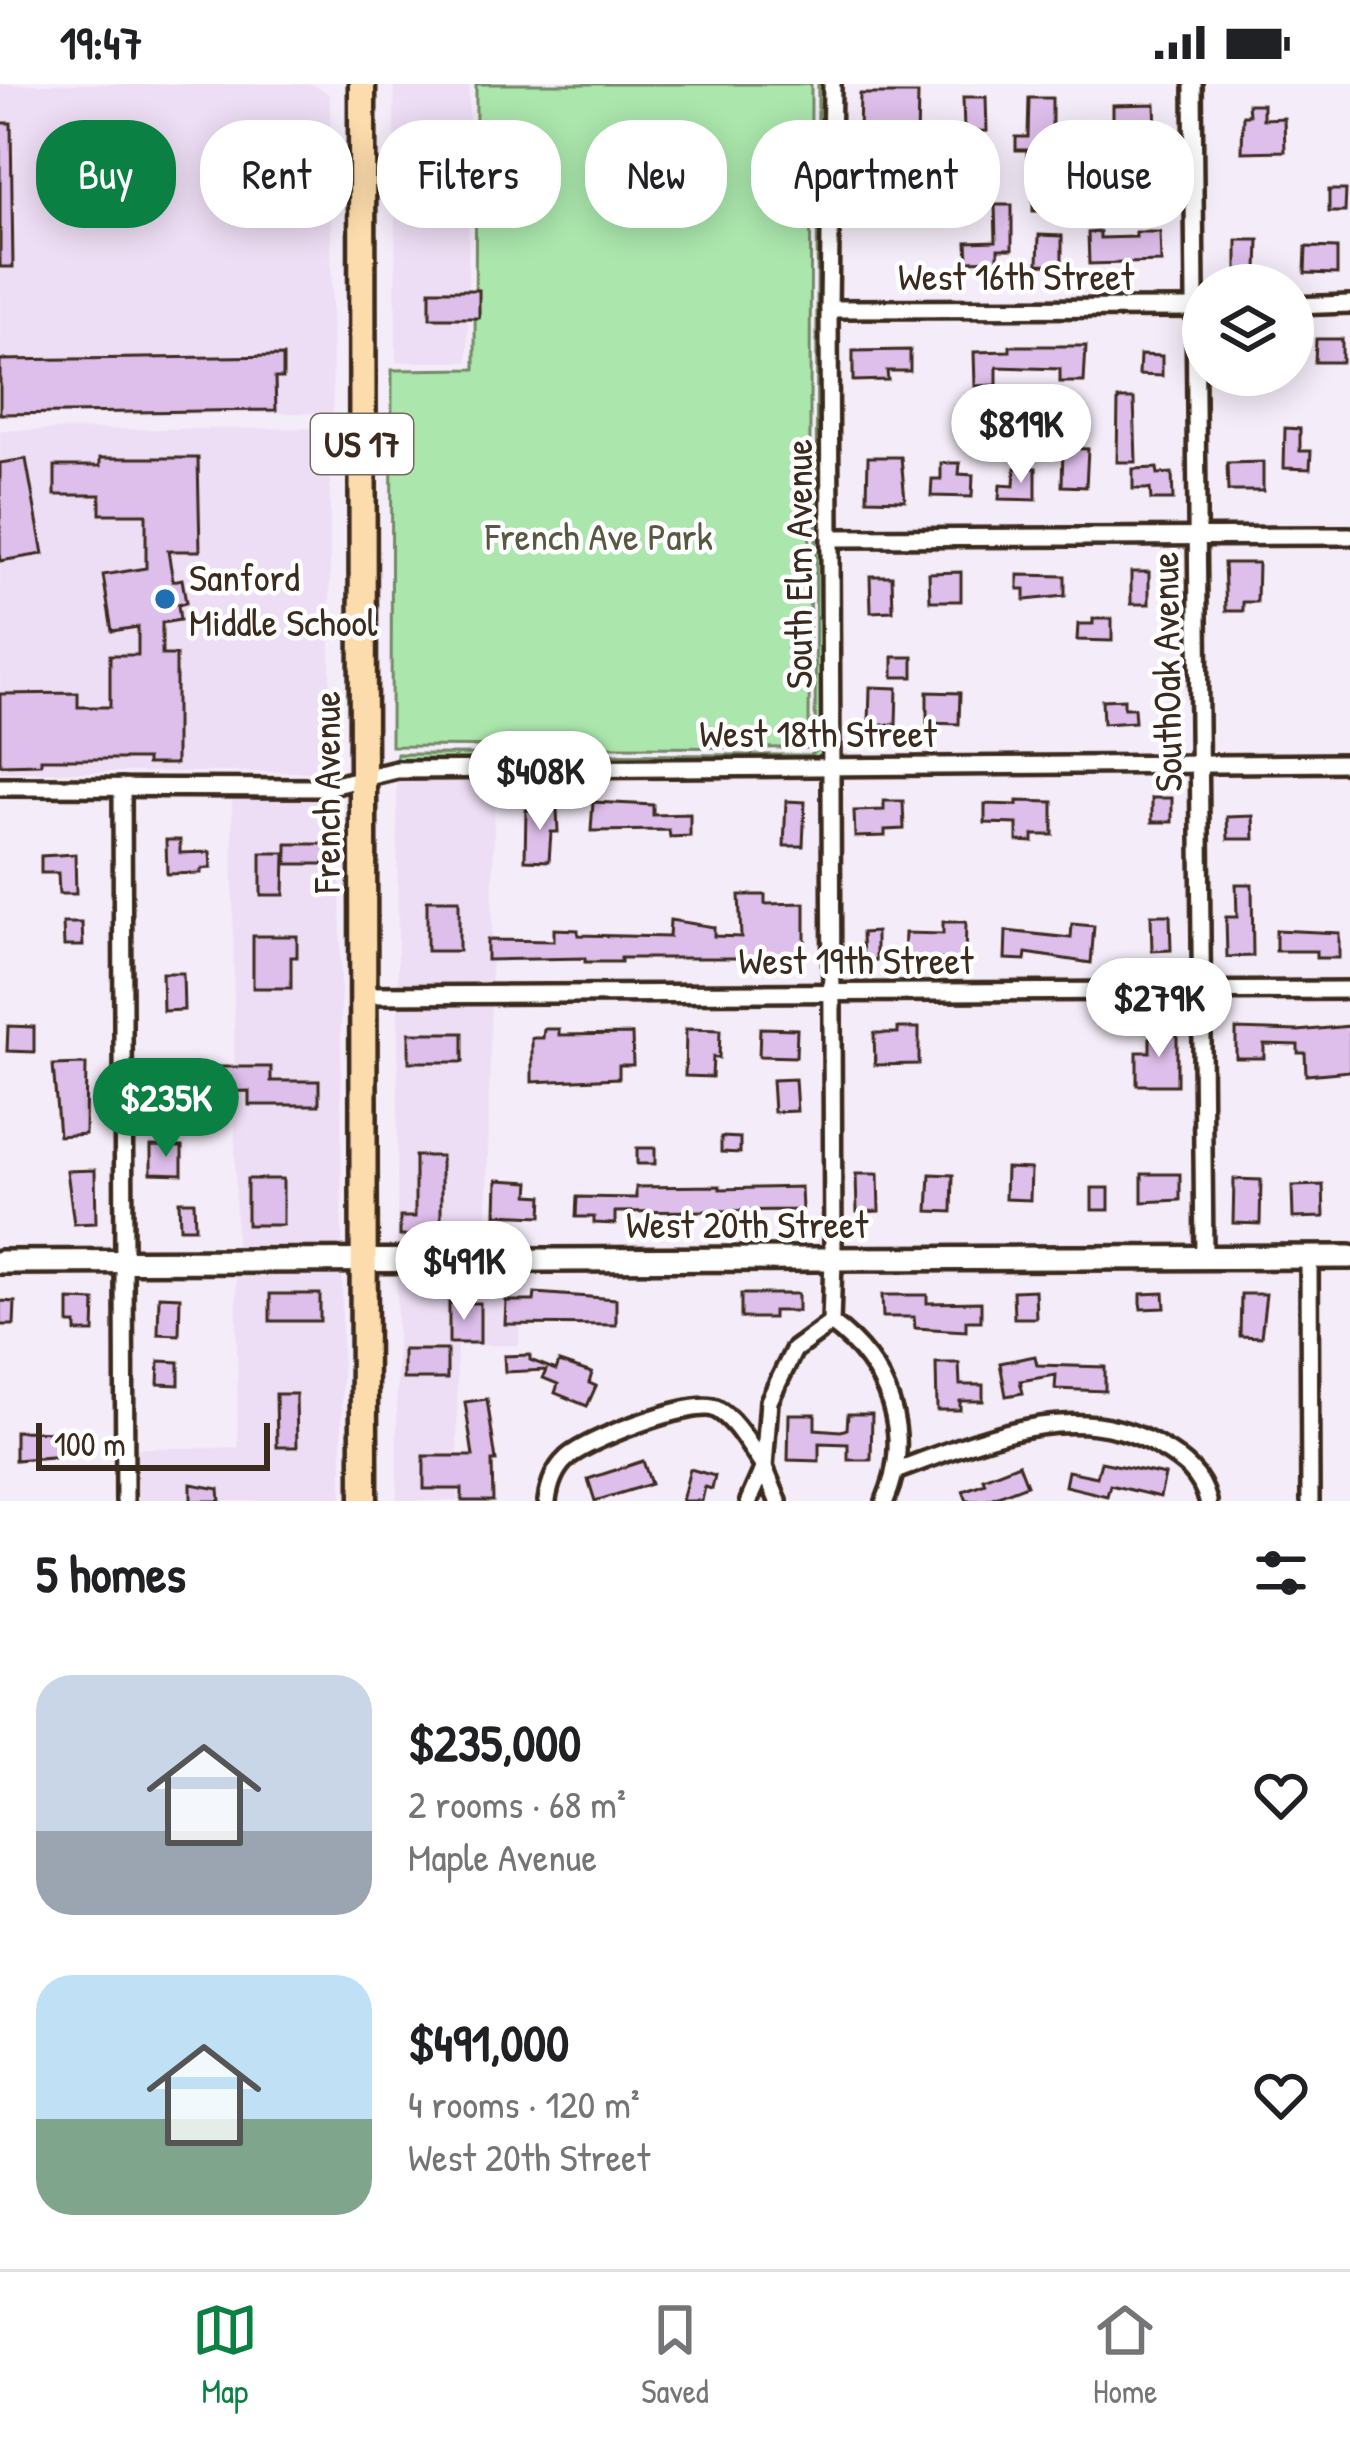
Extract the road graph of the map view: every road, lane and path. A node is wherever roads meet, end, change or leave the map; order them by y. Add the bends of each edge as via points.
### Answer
1 (362, 84) edge
2 (832, 84) edge
3 (1193, 84) edge
4 (1199, 264) edge
5 (1350, 304) edge
6 (1314, 305) edge
7 (1182, 308) edge
8 (829, 309) junction
9 (1199, 396) edge
10 (1350, 536) edge
11 (832, 538) junction
12 (1198, 538) junction
13 (1350, 763) edge
14 (1200, 764) junction
15 (830, 766) junction
16 (362, 778) junction
17 (0, 787) edge
18 (122, 787) junction
19 (1350, 990) edge
20 (1204, 992) junction
21 (832, 993) junction
22 (362, 995) junction
23 (1350, 1257) edge
24 (1204, 1258) junction
25 (1309, 1258) junction
26 (833, 1259) junction
27 (362, 1261) junction
28 (0, 1262) edge
29 (122, 1262) junction
30 (831, 1323) junction
31 (764, 1467) junction
32 (898, 1470) junction
33 (124, 1501) edge
34 (364, 1501) edge
35 (547, 1501) edge
36 (749, 1501) edge
37 (778, 1501) edge
38 (885, 1501) edge
39 (1208, 1501) edge
40 (1310, 1501) edge

1 - 16 main road, French Avenue / US 17
2 - 8 street, South Elm Avenue
3 - 4 street, SouthOak Avenue
5 - 6 street
7 - 8 street, West 16th Street
8 - 11 street, South Elm Avenue
9 - 12 street, SouthOak Avenue
10 - 12 street
11 - 12 street
11 - 15 street, South Elm Avenue
12 - 14 street, SouthOak Avenue
13 - 14 street, West 18th Street
14 - 15 street, West 18th Street
14 - 20 street, SouthOak Avenue
15 - 16 street, West 18th Street via 397,770
15 - 21 street, South Elm Avenue
16 - 18 street, West 18th Street via 323,788
16 - 22 main road, French Avenue / US 17
17 - 18 street, West 18th Street
18 - 29 street
19 - 20 street, West 19th Street
20 - 21 street, West 19th Street
20 - 24 street, SouthOak Avenue
21 - 22 street, West 19th Street
21 - 26 street, South Elm Avenue
22 - 27 main road, French Avenue / US 17
23 - 25 street, West 20th Street
24 - 25 street, West 20th Street
24 - 26 street, West 20th Street
25 - 40 street
26 - 27 street, West 20th Street
26 - 30 street, South Elm Avenue
27 - 29 street, West 20th Street
27 - 34 main road, French Avenue / US 17
28 - 29 street, West 20th Street
29 - 33 street
30 - 31 street via 794,1350 780,1372 769,1401
30 - 32 street via 858,1343 882,1384 897,1417
31 - 35 street via 733,1424 715,1408 694,1404 567,1457
31 - 36 street
31 - 37 street
32 - 38 street
32 - 39 street via 1020,1428 1099,1424 1129,1430 1175,1456 1195,1471

